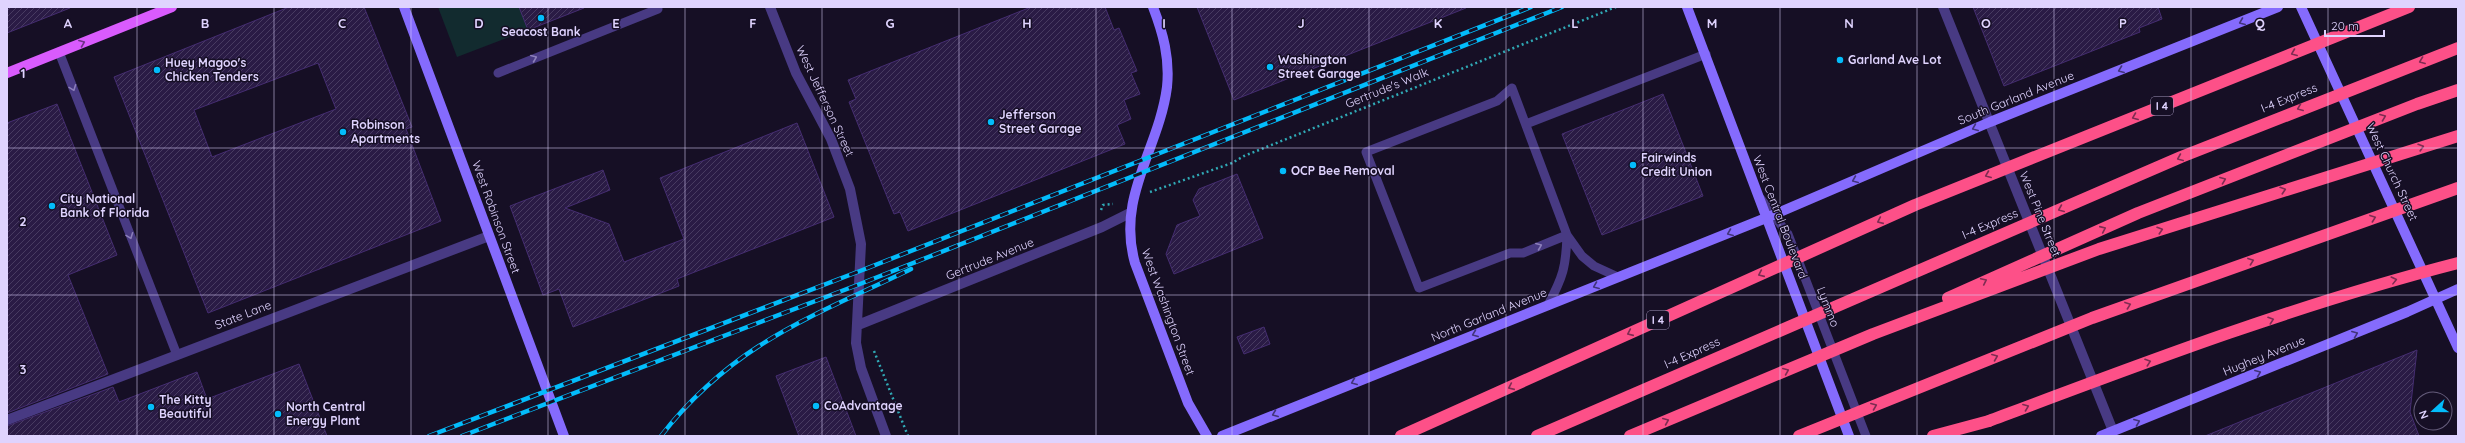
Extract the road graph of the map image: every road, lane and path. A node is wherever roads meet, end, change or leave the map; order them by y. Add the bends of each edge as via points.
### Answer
1 (172, 7) edge
2 (404, 7) edge
3 (770, 7) edge
4 (1153, 7) edge
5 (1616, 7) edge
6 (1687, 7) edge
7 (1943, 7) edge
8 (2278, 7) edge
9 (2301, 7) edge
10 (2409, 7) edge
11 (658, 9) dead end
12 (2458, 48) edge
13 (59, 52) junction
14 (1706, 54) junction
15 (7, 73) edge
16 (498, 73) dead end
17 (2458, 90) edge
18 (1990, 122) junction
19 (1526, 124) junction
20 (2458, 136) edge
21 (1166, 187) dead end
22 (2458, 188) edge
23 (1130, 213) junction
24 (1770, 217) junction
25 (1566, 235) junction
26 (489, 236) junction
27 (2458, 263) edge
28 (1618, 277) junction
29 (2458, 289) edge
30 (2437, 299) junction
31 (1548, 305) junction
32 (858, 325) junction
33 (1873, 334) junction
34 (873, 348) dead end
35 (2458, 348) edge
36 (177, 355) junction
37 (7, 420) edge
38 (1989, 421) junction
39 (2113, 431) junction
40 (564, 436) edge
41 (886, 436) edge
42 (908, 436) edge
43 (1207, 436) edge
44 (1222, 436) edge
45 (1401, 436) edge
46 (1537, 436) edge
47 (1630, 436) edge
48 (1799, 436) edge
49 (1849, 436) edge
50 (1866, 436) edge
51 (1933, 436) edge
52 (1964, 436) edge
53 (2101, 436) edge

13 -> 1 main road
2 - 26 street, West Robinson Street
3 - 32 street, West Jefferson Street via 796,73 831,138 850,189 861,244
4 - 23 street, West Washington Street via 1166,50 1166,87
5 - 21 path, Gertrude's Walk
6 - 14 street, West Central Boulevard
7 - 18 street, West Pine Street
8 -> 18 street, South Garland Avenue
9 - 30 street, West Church Street
10 -> 45 highway, I 4, bridge via 1915,205
16 -> 11 lane
12 -> 46 highway, I-4 Express, bridge via 2181,157
13 - 15 main road
13 -> 36 lane
14 - 19 lane
14 - 24 street, West Central Boulevard via 1757,194
33 -> 17 highway, bridge via 2003,272 2138,213
18 -> 24 street, South Garland Avenue
18 - 39 street, West Pine Street
19 - 25 lane
19 -> 25 lane via 1512,88 1497,101 1366,152 1419,288 1510,253 1523,253
33 -> 20 highway, bridge via 2099,249
48 -> 22 highway, bridge via 2092,318
23 - 32 street, Gertrude Avenue via 1102,227
23 - 43 street, West Washington Street via 1130,240 1135,263 1188,403
24 -> 28 street, North Garland Avenue
24 - 49 street, West Central Boulevard
24 - 50 lane, Lymmo via 1788,234
25 - 28 lane via 1582,256 1594,266
25 - 31 lane via 1566,263 1562,278
26 - 36 street, State Lane
26 - 40 street, West Robinson Street
38 -> 27 highway, bridge via 2195,346 2381,283
28 -> 31 street, North Garland Avenue
29 - 30 street, Hughey Avenue
30 - 35 street, West Church Street
39 -> 30 street, Hughey Avenue
31 -> 44 street, North Garland Avenue
32 - 41 street, West Jefferson Street via 856,343 862,368
47 -> 33 highway, bridge
34 - 42 path
36 - 37 street, State Lane
38 - 51 highway
38 - 52 highway
39 - 53 street, Hughey Avenue

